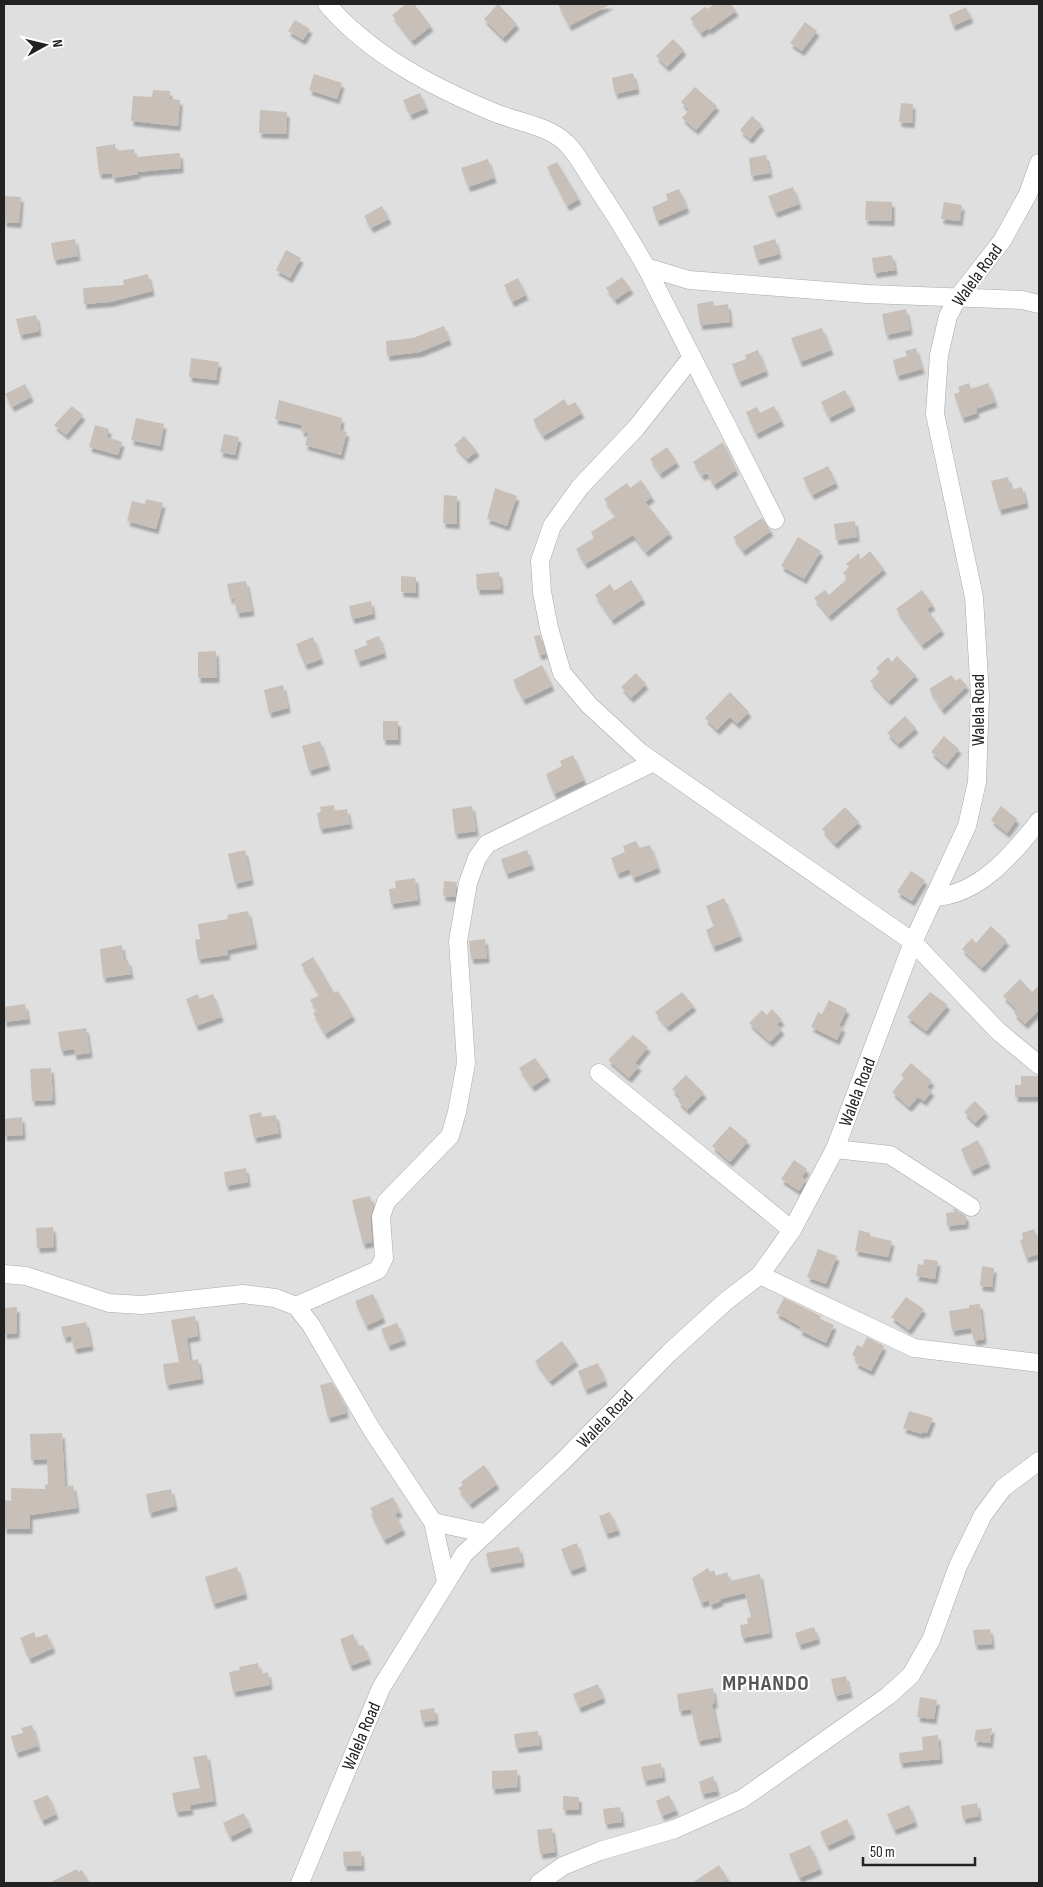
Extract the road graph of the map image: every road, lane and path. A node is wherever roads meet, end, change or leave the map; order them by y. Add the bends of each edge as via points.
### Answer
1 (327, 4) edge
2 (1039, 163) edge
3 (646, 267) junction
4 (958, 297) junction
5 (1039, 304) edge
6 (692, 357) junction
7 (775, 520) dead end
8 (654, 762) junction
9 (1039, 821) edge
10 (934, 897) junction
11 (913, 942) junction
12 (1039, 1065) edge
13 (599, 1073) dead end
14 (836, 1149) junction
15 (971, 1207) dead end
16 (792, 1230) junction
17 (4, 1274) edge
18 (760, 1275) junction
19 (296, 1306) junction
20 (1039, 1363) edge
21 (1039, 1461) edge
22 (433, 1522) junction
23 (484, 1533) junction
24 (446, 1581) junction
25 (300, 1883) edge
26 (539, 1883) edge

1 - 3 street via 344,24 373,48 418,76 493,112 548,131 566,142 620,221
2 - 4 street, Walela Road via 1028,194 1002,241
3 - 4 street via 689,280 867,294
3 - 6 street
4 - 5 street via 1022,300
4 - 10 street, Walela Road via 948,316 939,355 935,414 974,597 980,696 977,782 967,826
6 - 7 street
6 - 8 street via 636,428 580,488 552,526 540,561 549,628 562,673 589,705
8 - 11 street
8 - 19 street via 487,844 477,858 468,883 458,941 466,1062 450,1136 386,1202 381,1217 384,1258 378,1270
9 - 10 street via 1018,847 973,886 957,894
10 - 11 street, Walela Road
11 - 12 street via 998,1031
11 - 14 street, Walela Road
13 - 16 street
14 - 15 street via 890,1155
14 - 16 street, Walela Road
16 - 18 street, Walela Road
17 - 19 street via 26,1276 109,1302 142,1305 243,1294 275,1298
18 - 20 street via 914,1348
18 - 23 street, Walela Road via 669,1353 563,1461
19 - 22 street
21 - 26 street via 1003,1488 983,1515 958,1566 930,1640 911,1675 888,1696 742,1799 675,1829 600,1851 563,1866
22 - 23 street
22 - 24 street
23 - 24 street, Walela Road via 464,1554
24 - 25 street, Walela Road via 381,1688

